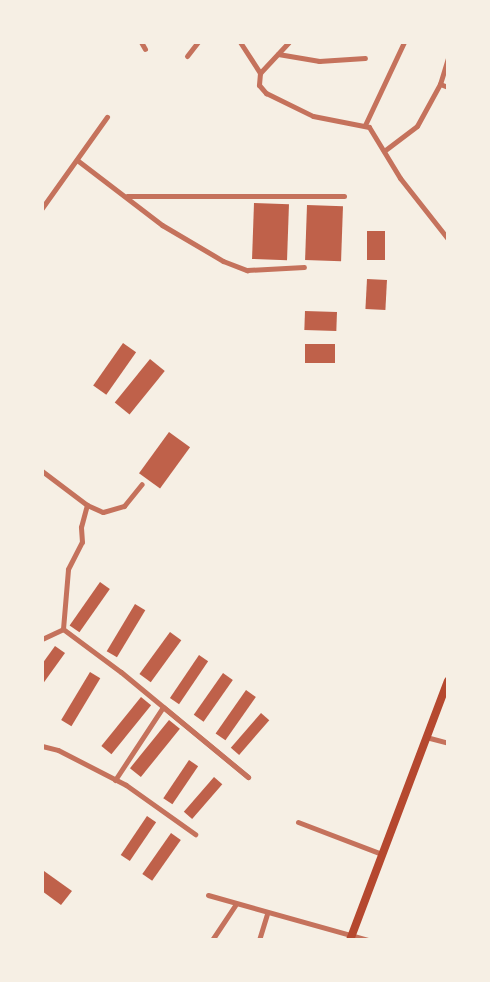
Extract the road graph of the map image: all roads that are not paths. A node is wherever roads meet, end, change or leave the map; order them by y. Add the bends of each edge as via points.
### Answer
1 (141, 42) edge
2 (198, 42) edge
3 (240, 42) edge
4 (289, 42) edge
5 (404, 42) edge
6 (145, 49) dead end
7 (278, 54) junction
8 (187, 56) dead end
9 (364, 58) dead end
10 (448, 58) edge
11 (260, 73) junction
12 (440, 84) junction
13 (448, 87) edge
14 (108, 117) dead end
15 (365, 125) junction
16 (384, 151) junction
17 (77, 160) junction
18 (126, 196) junction
19 (344, 196) dead end
20 (42, 208) edge
21 (448, 239) edge
22 (304, 267) dead end
23 (42, 471) edge
24 (141, 484) dead end
25 (87, 506) junction
26 (63, 629) junction
27 (42, 639) edge
28 (448, 681) edge
29 (163, 707) junction
30 (424, 736) junction
31 (448, 742) edge
32 (42, 746) edge
33 (115, 780) junction
34 (298, 822) dead end
35 (195, 834) dead end
36 (382, 854) junction
37 (208, 895) dead end
38 (236, 904) junction
39 (267, 915) junction
40 (351, 938) edge
41 (212, 940) edge
42 (259, 940) edge
43 (368, 940) edge

1 - 6 street
2 - 8 street
3 - 11 street
4 - 7 street
5 - 15 street
7 - 9 street via 319,61
7 - 11 street
10 - 12 street
11 - 15 street via 263,90 287,105 343,124
12 - 13 street
12 - 16 street via 417,126
14 - 17 street
15 - 16 street
16 - 21 street
17 - 18 street
17 - 20 street
18 - 19 street
18 - 22 street via 162,225 231,264 259,271
23 - 25 street
24 - 25 street via 132,499 116,510 103,512
25 - 26 street via 81,526 82,542 68,569
26 - 27 street
26 - 29 street
28 - 30 main road
29 - 29 street via 223,757 248,777 214,749
29 - 33 street
30 - 31 street
30 - 36 main road
32 - 33 street via 58,750
33 - 35 street
34 - 36 street
36 - 40 main road
37 - 38 street
38 - 39 street
38 - 41 street
39 - 40 street
39 - 42 street
40 - 43 street

